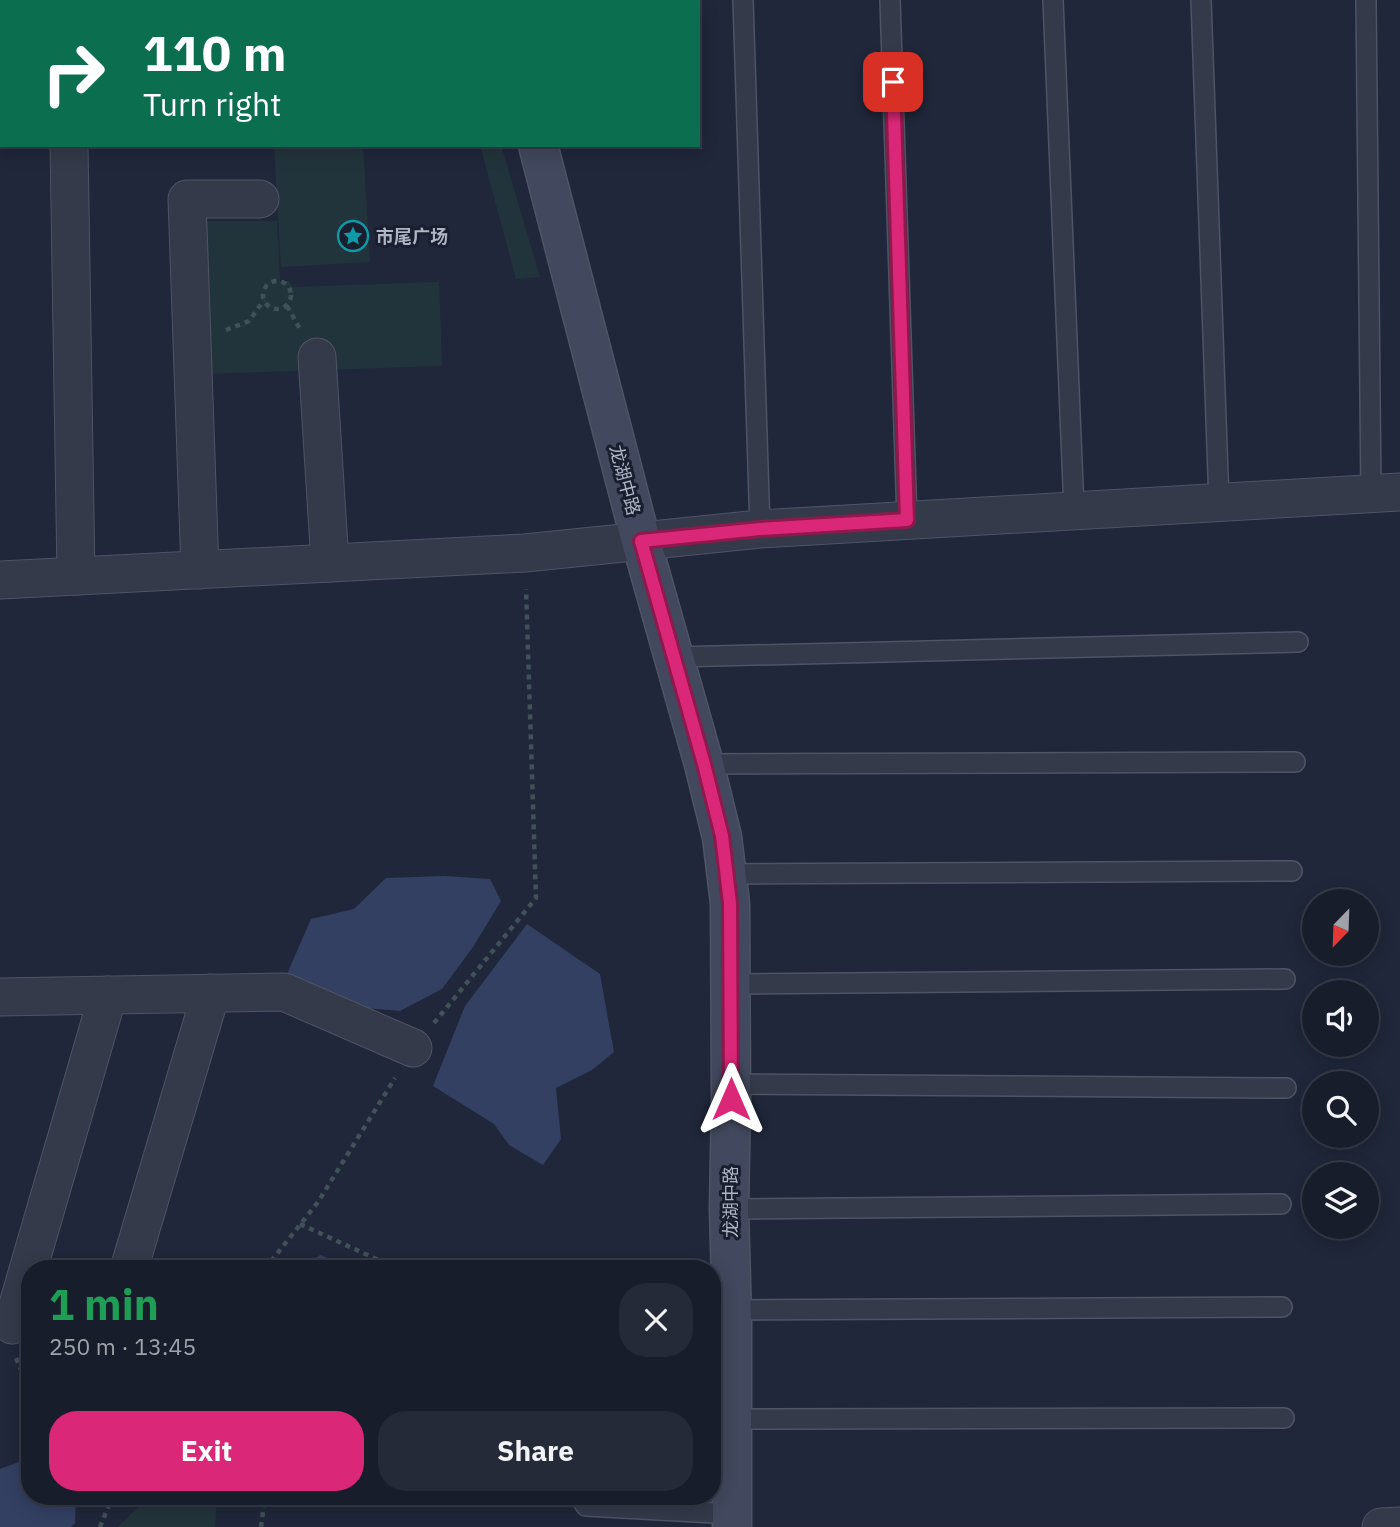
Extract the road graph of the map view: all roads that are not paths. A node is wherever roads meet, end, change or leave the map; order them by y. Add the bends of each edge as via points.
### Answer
1 (743, 0) edge
2 (890, 0) edge
3 (1053, 0) edge
4 (1201, 0) edge
5 (1366, 0) edge
6 (69, 147) edge
7 (539, 147) edge
8 (260, 199) dead end
9 (317, 357) dead end
10 (1386, 493) edge
11 (1219, 503) junction
12 (1074, 510) junction
13 (907, 520) junction
14 (760, 529) junction
15 (641, 541) junction
16 (330, 563) junction
17 (200, 570) junction
18 (76, 576) junction
19 (0, 580) edge
20 (1298, 642) dead end
21 (674, 657) junction
22 (1295, 762) dead end
23 (704, 764) junction
24 (1292, 871) dead end
25 (726, 874) junction
26 (1285, 979) dead end
27 (730, 984) junction
28 (211, 993) junction
29 (108, 995) junction
30 (0, 997) edge
31 (413, 1048) road end
32 (731, 1084) junction
33 (1286, 1087) dead end
34 (1281, 1204) dead end
35 (729, 1209) junction
36 (33, 1260) edge
37 (132, 1260) edge
38 (21, 1301) edge
39 (1282, 1307) dead end
40 (732, 1310) junction
41 (14, 1326) edge
42 (1284, 1418) dead end
43 (732, 1419) junction
44 (585, 1505) edge
45 (732, 1521) edge
46 (1400, 1526) edge
47 (1381, 1527) edge

1 - 14 lane
2 - 13 lane
3 - 12 lane
4 - 11 lane
5 - 10 lane
6 - 18 street
7 - 15 street, 龙湖中路
8 - 17 street via 187,199
9 - 16 street
10 - 11 street
11 - 12 street
12 - 13 street
13 - 14 street
14 - 15 street
15 - 16 street via 525,553
15 - 21 street, 龙湖中路
16 - 17 street
17 - 18 street
18 - 19 street
20 - 21 lane
21 - 23 street, 龙湖中路
22 - 23 lane
23 - 25 street, 龙湖中路 via 722,836
24 - 25 lane
25 - 27 street, 龙湖中路
26 - 27 lane
27 - 32 street, 龙湖中路
28 - 29 street
28 - 31 street via 284,992
28 - 37 street
29 - 30 street
29 - 36 street
32 - 33 lane
32 - 35 street, 龙湖中路
34 - 35 lane
35 - 40 street, 龙湖中路
38 - 41 street
39 - 40 lane
40 - 43 street, 龙湖中路
42 - 43 lane
43 - 45 street, 龙湖中路
44 - 45 lane
46 - 47 street

